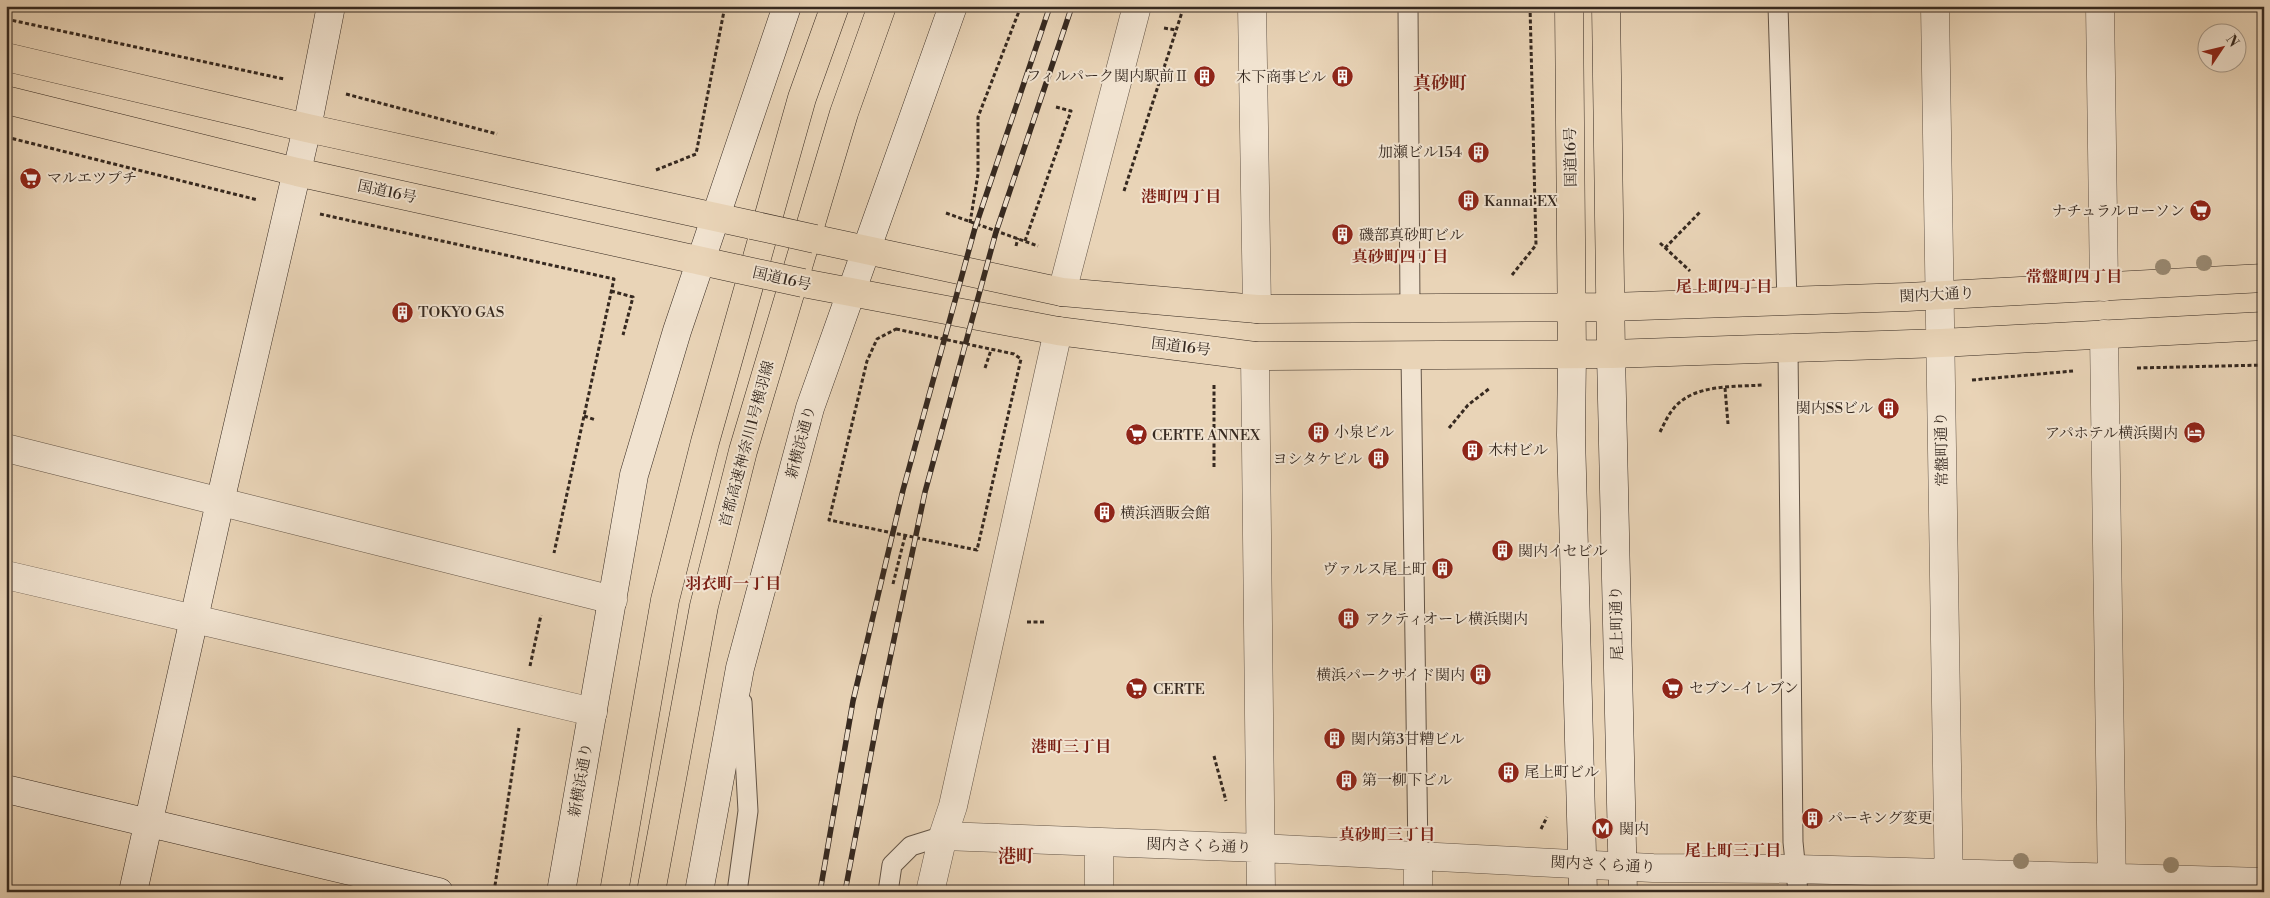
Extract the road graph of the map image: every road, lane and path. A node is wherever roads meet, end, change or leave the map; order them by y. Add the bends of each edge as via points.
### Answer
1 (331, 6) edge
2 (725, 6) edge
3 (787, 6) edge
4 (835, 6) edge
5 (882, 6) edge
6 (952, 6) edge
7 (1021, 6) edge
8 (1137, 6) edge
9 (1184, 6) edge
10 (1252, 6) edge
11 (1408, 6) edge
12 (1530, 6) edge
13 (1570, 6) edge
14 (1606, 6) edge
15 (1778, 6) edge
16 (1935, 6) edge
17 (2100, 6) edge
18 (6, 19) edge
19 (6, 57) edge
20 (316, 86) junction
21 (6, 100) edge
22 (1056, 108) dead end
23 (307, 128) junction
24 (505, 136) dead end
25 (297, 172) junction
26 (648, 172) dead end
27 (1123, 196) dead end
28 (1701, 211) dead end
29 (946, 213) dead end
30 (716, 217) junction
31 (970, 222) junction
32 (1018, 238) junction
33 (1025, 241) junction
34 (1016, 246) dead end
35 (1038, 246) dead end
36 (1665, 248) dead end
37 (866, 250) junction
38 (700, 261) junction
39 (2264, 278) edge
40 (1508, 279) dead end
41 (2104, 287) junction
42 (611, 291) dead end
43 (1062, 292) junction
44 (850, 294) junction
45 (1941, 295) junction
46 (1787, 302) junction
47 (1610, 306) junction
48 (1410, 308) junction
49 (1572, 308) junction
50 (1256, 309) junction
51 (2264, 326) edge
52 (1058, 332) junction
53 (2104, 334) junction
54 (623, 335) dead end
55 (877, 338) dead end
56 (1941, 343) junction
57 (1788, 348) junction
58 (991, 349) dead end
59 (1572, 354) junction
60 (1611, 354) junction
61 (1410, 355) junction
62 (1255, 356) junction
63 (985, 368) dead end
64 (1214, 380) dead end
65 (1491, 388) dead end
66 (1725, 388) dead end
67 (584, 416) dead end
68 (596, 420) dead end
69 (1728, 424) dead end
70 (1449, 428) dead end
71 (6, 448) edge
72 (1214, 448) junction
73 (1223, 449) dead end
74 (1214, 467) dead end
75 (220, 502) junction
76 (904, 536) junction
77 (977, 550) dead end
78 (6, 574) edge
79 (893, 584) dead end
80 (613, 600) junction
81 (194, 619) junction
82 (1019, 622) dead end
83 (1046, 622) dead end
84 (740, 668) junction
85 (593, 712) junction
86 (1214, 756) dead end
87 (6, 789) edge
88 (1222, 789) dead end
89 (149, 822) junction
90 (943, 836) junction
91 (1098, 842) junction
92 (1260, 848) junction
93 (1418, 857) junction
94 (1582, 864) junction
95 (1622, 879) edge
96 (1797, 880) edge
97 (2264, 882) edge
98 (1949, 883) edge
99 (2112, 885) edge
100 (133, 892) edge
101 (439, 892) edge
102 (561, 892) edge
103 (614, 892) edge
104 (651, 892) edge
105 (699, 892) edge
106 (737, 892) edge
107 (888, 892) edge
108 (930, 892) edge
109 (1099, 892) edge
110 (1261, 892) edge
111 (1418, 892) edge
112 (1583, 892) edge

1 - 20 street
2 - 26 path via 696,154
3 - 30 street, 新横浜通り
4 - 103 main road via 802,98 702,452 666,600
5 - 104 main road, 首都高速神奈川1号横羽線 via 844,112 743,451 704,606
6 - 37 street, 新横浜通り
7 - 31 path via 978,117 978,174
8 - 43 street
9 - 27 path
10 - 50 street
11 - 48 lane
12 - 40 path via 1536,245
13 - 49 main road, 国道16号
14 - 47 main road
15 - 46 lane
16 - 45 street, 常盤町通り
17 - 41 street
18 - 20 path
19 - 23 main road
20 - 23 street
20 - 24 path
21 - 25 main road, 国道16号
22 - 33 path via 1070,111
23 - 25 street
23 - 30 main road
25 - 38 main road, 国道16号
25 - 75 street
28 - 36 path
29 - 31 path
30 - 37 main road, bridge
30 - 38 street, 新横浜通り
31 - 32 path
32 - 33 path
32 - 34 path
33 - 35 path
37 - 43 main road
37 - 44 street, 新横浜通り
38 - 44 main road, 国道16号, bridge
38 - 80 street, 新横浜通り via 634,475
39 - 41 main road, 関内大通り
41 - 45 main road, 関内大通り
42 - 54 path via 634,297
43 - 50 main road
44 - 52 main road, 国道16号
44 - 84 street, 新横浜通り via 810,408
45 - 46 main road, 関内大通り
45 - 56 street, 常盤町通り
46 - 47 main road, 関内大通り
47 - 49 main road
47 - 60 main road
48 - 49 main road
48 - 50 main road
49 - 59 main road, 国道16号
51 - 53 main road
52 - 62 main road, 国道16号
52 - 90 street via 953,806
53 - 56 main road
53 - 99 street
55 - 76 path via 867,361 829,520
56 - 57 main road
56 - 98 street, 常盤町通り
57 - 60 main road
57 - 96 lane via 1793,842
58 - 63 path
59 - 60 main road, 国道16号
59 - 61 main road, 国道16号
59 - 94 street via 1571,435
60 - 95 street, 尾上町通り
61 - 62 main road, 国道16号
61 - 93 lane
62 - 92 street
64 - 72 path
65 - 70 path via 1468,405
66 - 69 path
67 - 68 path
71 - 75 street
72 - 73 path
72 - 74 path
75 - 80 street
75 - 81 street
76 - 77 path
76 - 79 path
78 - 81 street
80 - 85 street, 新横浜通り
81 - 85 street
81 - 89 street
82 - 83 path
84 - 105 street, 新横浜通り
84 - 106 lane via 748,811
85 - 102 street, 新横浜通り
86 - 88 path
87 - 89 street
89 - 100 street
89 - 101 street
90 - 91 street, 関内さくら通り
90 - 107 lane via 910,846 892,865
90 - 108 street
91 - 92 street, 関内さくら通り
91 - 109 street
92 - 93 street, 関内さくら通り
92 - 110 street
93 - 94 street, 関内さくら通り
93 - 111 street
94 - 95 street, 関内さくら通り
94 - 112 street
95 - 96 street, 関内さくら通り via 1653,868
96 - 98 street, 関内さくら通り
97 - 99 street, 関内さくら通り
98 - 99 street, 関内さくら通り

